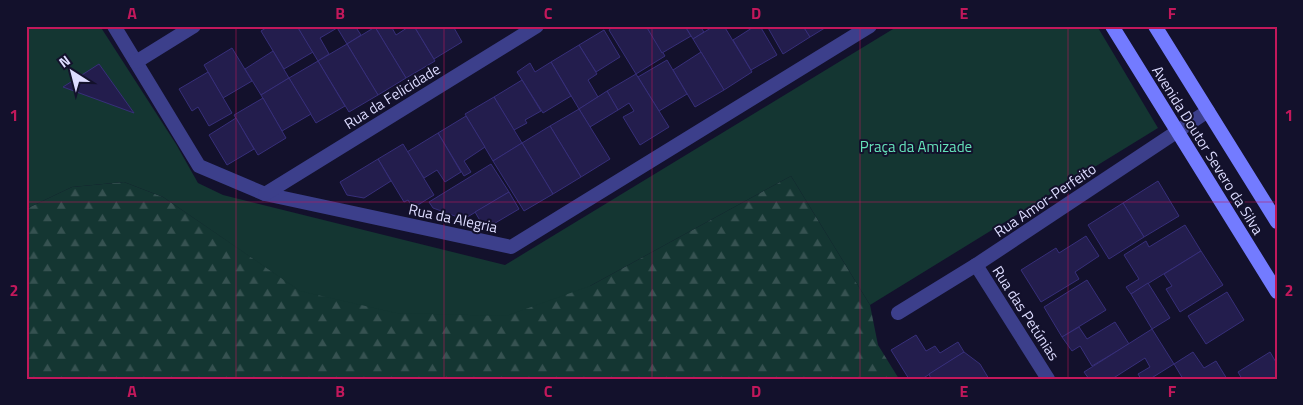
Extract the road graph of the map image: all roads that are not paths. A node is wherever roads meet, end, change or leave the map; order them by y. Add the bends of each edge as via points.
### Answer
1 (114, 26) edge
2 (194, 26) edge
3 (537, 26) edge
4 (870, 26) edge
5 (1112, 26) edge
6 (1155, 26) edge
7 (136, 62) junction
8 (1208, 111) junction
9 (1177, 132) junction
10 (265, 194) junction
11 (1277, 222) edge
12 (976, 265) junction
13 (1277, 292) edge
14 (898, 313) dead end
15 (1048, 379) edge

1 - 7 street, Rua da Alegria
2 - 7 street
3 - 10 street, Rua da Felicidade
4 - 10 street, Rua da Alegria via 511,247
5 - 9 main road, Avenida Doutor Severo da Silva
6 - 8 main road, Avenida Doutor Severo da Silva
7 - 10 street, Rua da Alegria via 199,166
8 - 9 street, Rua Amor-Perfeito
8 - 11 main road, Avenida Doutor Severo da Silva
9 - 12 street, Rua Amor-Perfeito
9 - 13 main road, Avenida Doutor Severo da Silva
12 - 14 street, Rua Amor-Perfeito
12 - 15 street, Rua das Petúnias

